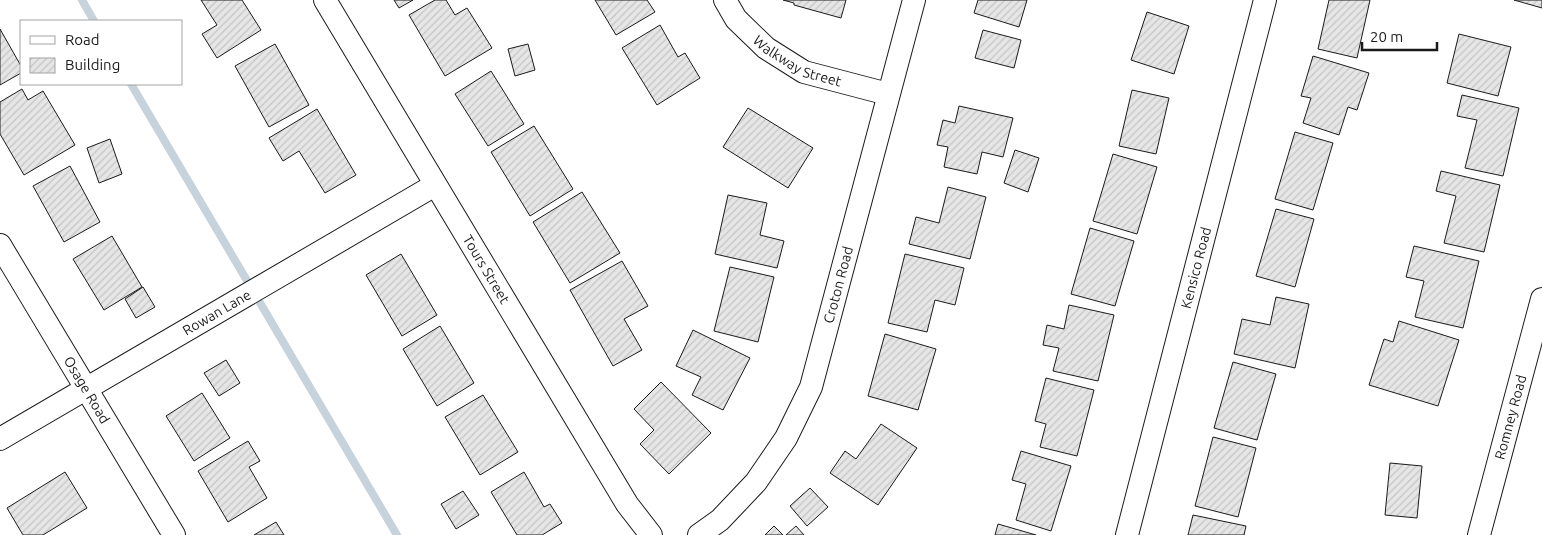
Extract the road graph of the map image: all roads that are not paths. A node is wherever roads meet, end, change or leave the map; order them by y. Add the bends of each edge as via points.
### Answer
1 (325, 0) edge
2 (725, 0) edge
3 (914, 0) edge
4 (1265, 0) edge
5 (888, 94) junction
6 (434, 185) junction
7 (0, 245) edge
8 (1542, 300) edge
9 (86, 388) junction
10 (0, 439) edge
11 (174, 535) edge
12 (651, 535) edge
13 (699, 535) edge
14 (1127, 535) edge
15 (1479, 535) edge

1 - 6 street, Tours Street
2 - 5 street, Walkway Street via 736,19 766,48 804,72
3 - 5 street, Croton Road
4 - 14 street, Kensico Road
5 - 13 street, Croton Road via 811,387 786,438 756,482 720,520
6 - 9 street, Rowan Lane
6 - 12 street, Tours Street via 626,504
7 - 9 street, Osage Road
8 - 15 street, Romney Road
9 - 10 street, Rowan Lane
9 - 11 street, Osage Road

